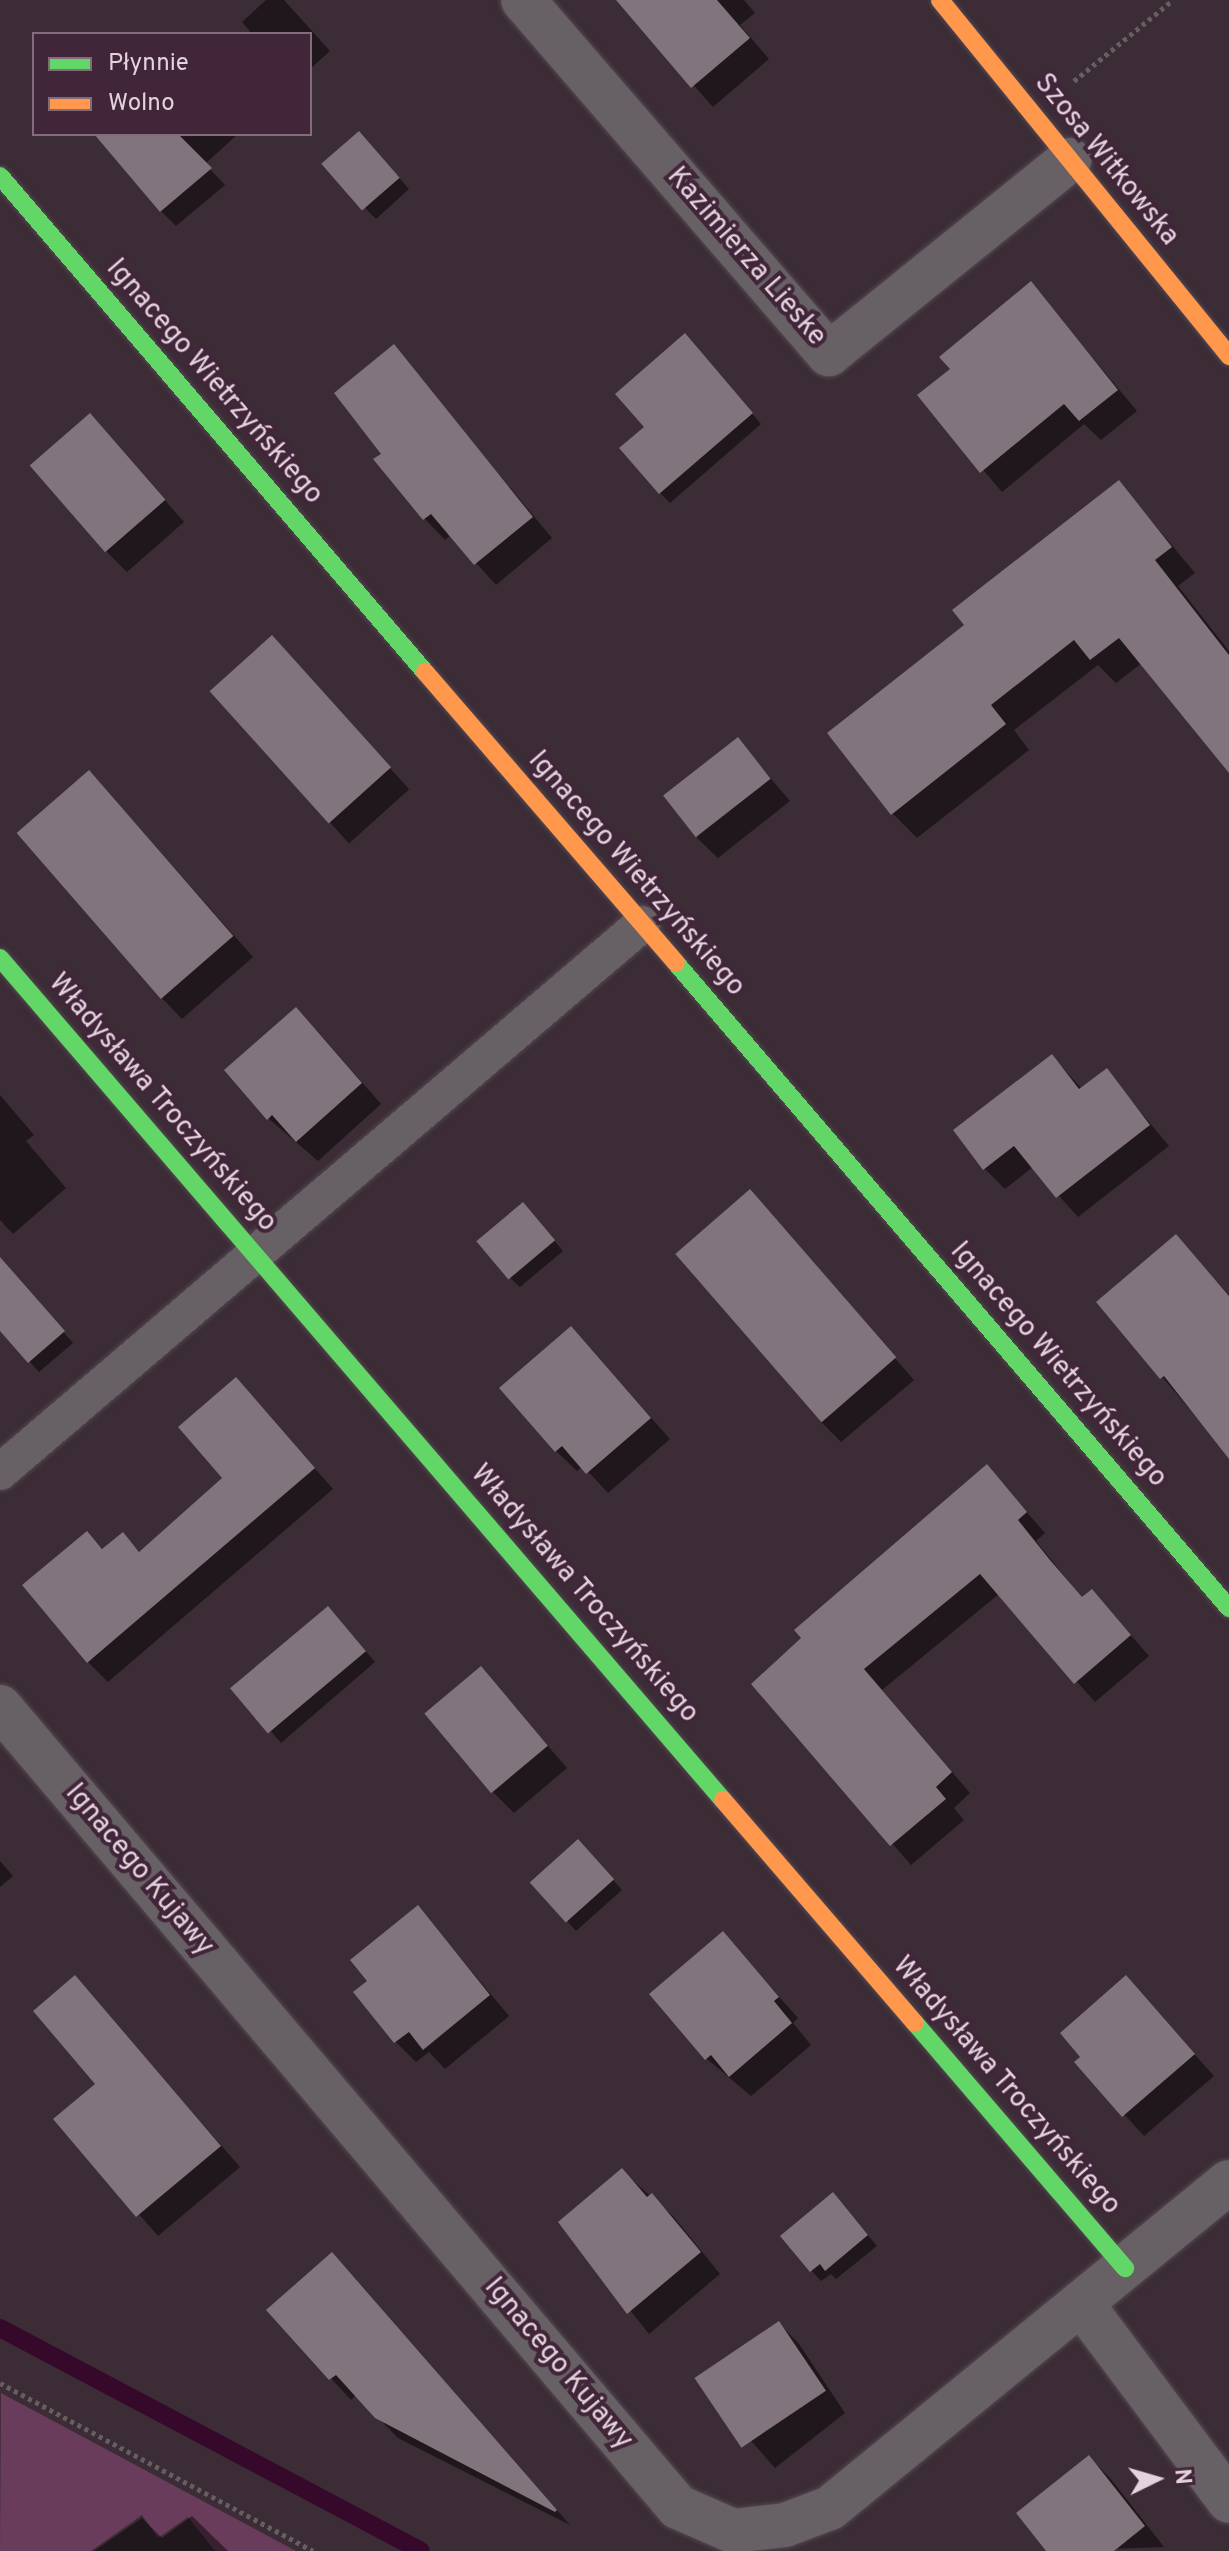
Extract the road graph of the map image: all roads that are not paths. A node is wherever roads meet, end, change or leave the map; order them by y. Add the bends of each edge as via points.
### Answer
1 (523, 0) edge
2 (940, 0) edge
3 (1069, 160) junction
4 (0, 176) edge
5 (1229, 356) edge
6 (642, 924) junction
7 (0, 958) edge
8 (256, 1254) junction
9 (0, 1472) edge
10 (1229, 1608) edge
11 (0, 1707) edge
12 (1229, 2182) edge
13 (1125, 2268) junction
14 (1081, 2303) junction
15 (1229, 2501) edge

1 - 3 street, Kazimierza Lieske via 829,354
2 - 3 street, Szosa Witkowska
3 - 5 street, Szosa Witkowska
4 - 6 street, Ignacego Wietrzyńskiego
6 - 8 lane
6 - 10 street, Ignacego Wietrzyńskiego
7 - 8 street, Władysława Troczyńskiego
8 - 9 lane
8 - 13 street, Władysława Troczyńskiego
11 - 14 street, Ignacego Kujawy via 678,2507 733,2531 785,2525 830,2508
12 - 13 street, Ignacego Kujawy
13 - 14 street, Ignacego Kujawy
14 - 15 street

